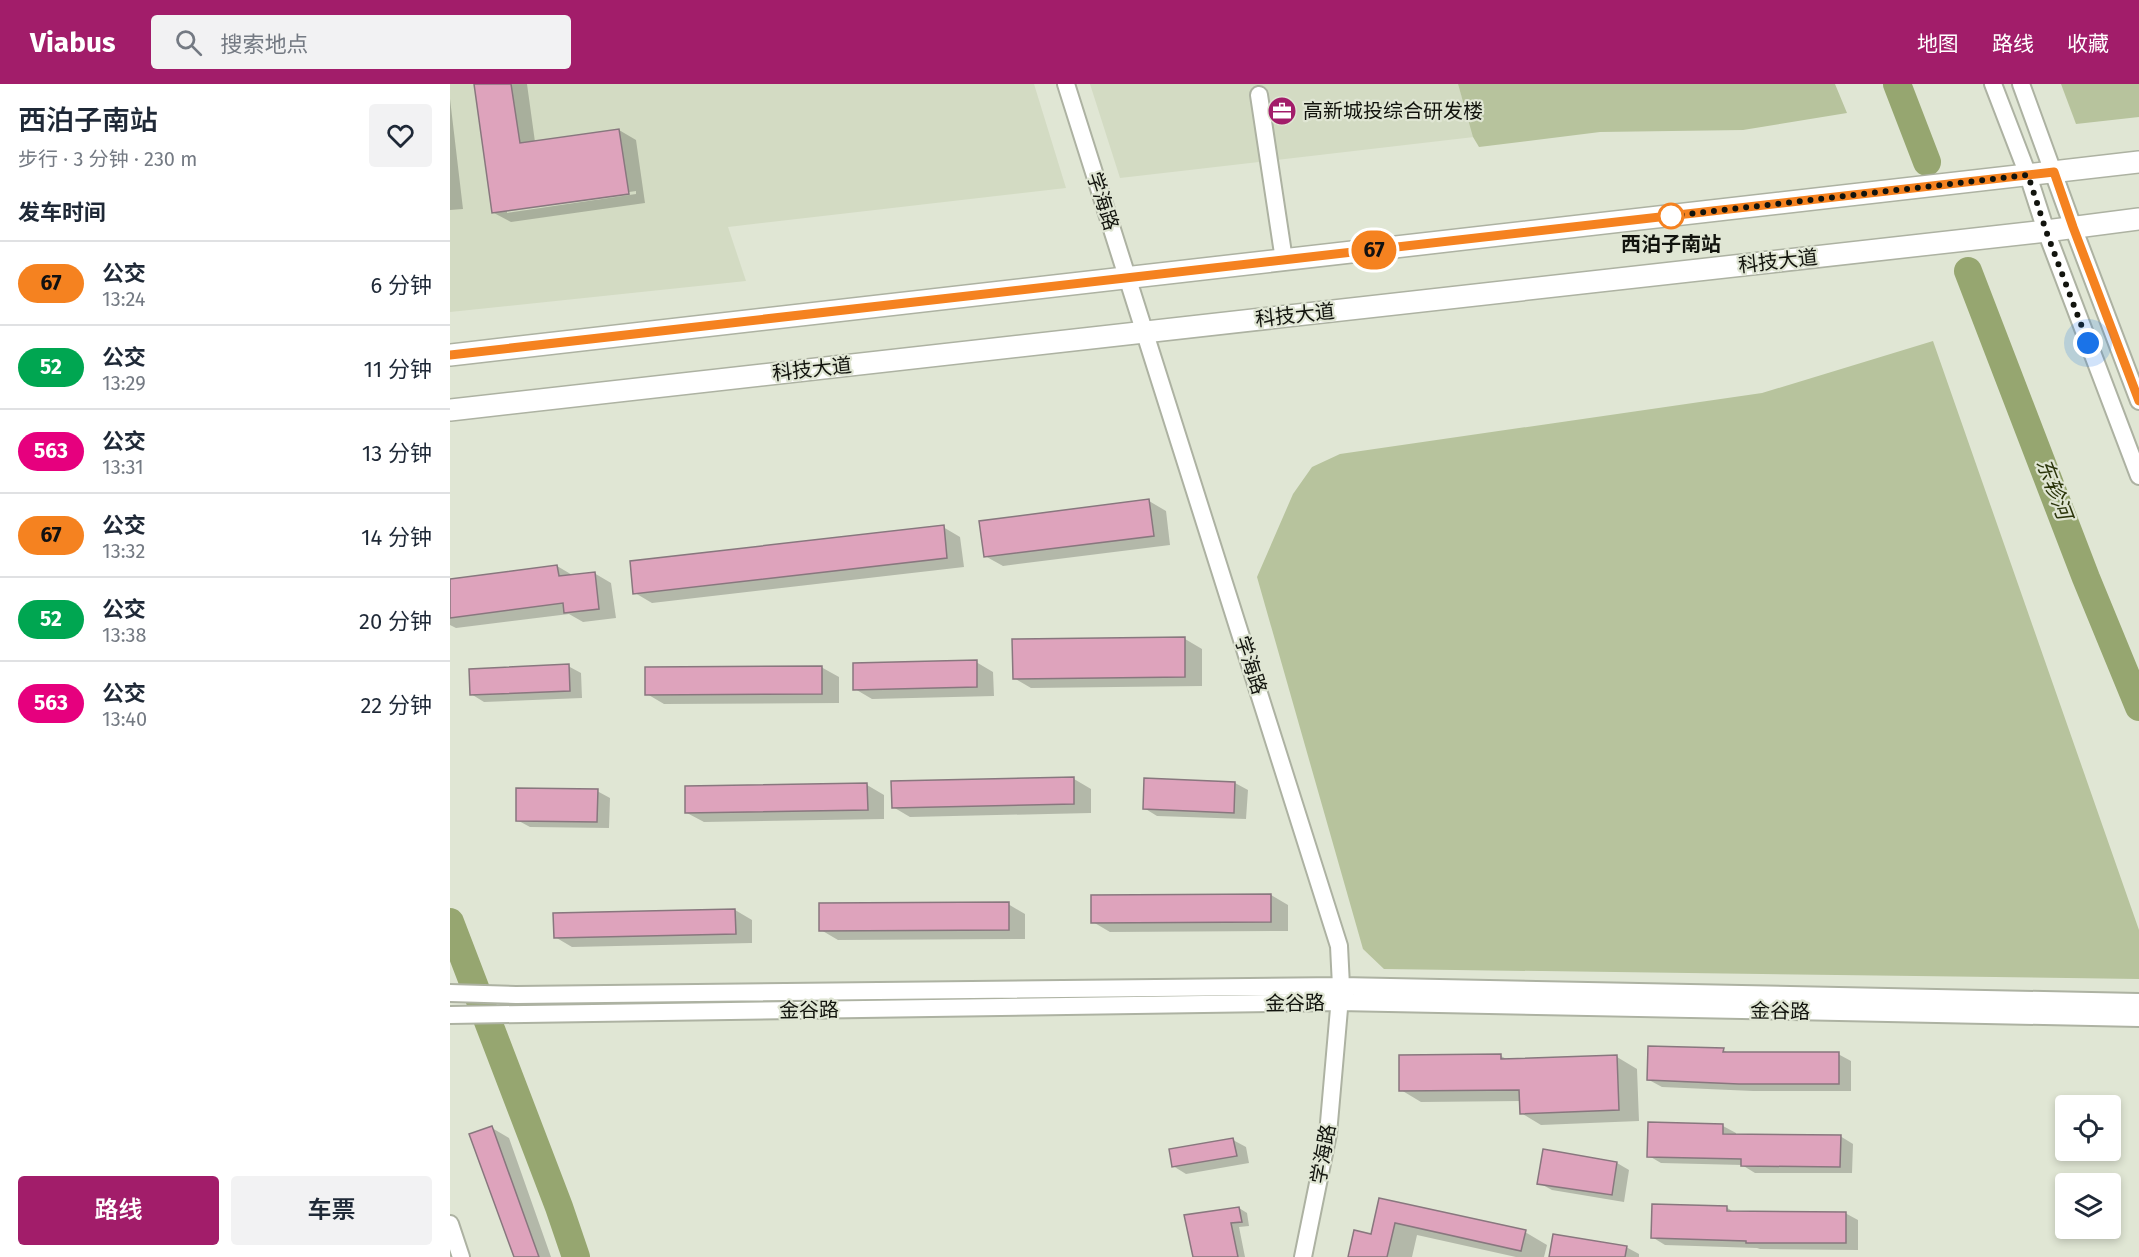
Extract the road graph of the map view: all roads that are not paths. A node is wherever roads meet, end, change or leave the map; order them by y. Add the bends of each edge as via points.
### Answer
1 (1066, 84) edge
2 (1993, 84) edge
3 (2021, 84) edge
4 (1259, 95) dead end
5 (2139, 162) edge
6 (2054, 172) junction
7 (2028, 175) junction
8 (2139, 219) edge
9 (2073, 227) junction
10 (2046, 231) junction
11 (1284, 260) junction
12 (1128, 278) junction
13 (1146, 331) junction
14 (450, 355) edge
15 (2139, 401) edge
16 (450, 410) edge
17 (2139, 476) edge
18 (452, 993) edge
19 (1340, 994) junction
20 (2139, 1002) edge
21 (457, 1015) edge
22 (2139, 1018) edge
23 (450, 1224) edge
24 (460, 1257) edge
25 (1302, 1257) edge

1 - 12 street, 学海路
2 - 7 street
3 - 6 street
4 - 11 street
5 - 6 main road
6 - 7 main road
6 - 9 street
7 - 10 street
7 - 11 main road
8 - 9 main road, 科技大道
9 - 10 main road, 科技大道
9 - 15 street
10 - 13 main road, 科技大道
10 - 17 street
11 - 12 main road
12 - 13 street, 学海路
12 - 14 main road
13 - 16 main road, 科技大道
13 - 19 street, 学海路 via 1339,946
18 - 19 street, 金谷路
19 - 20 street, 金谷路
19 - 21 street, 金谷路
19 - 22 street, 金谷路
19 - 25 street, 学海路 via 1328,1134
23 - 24 street

